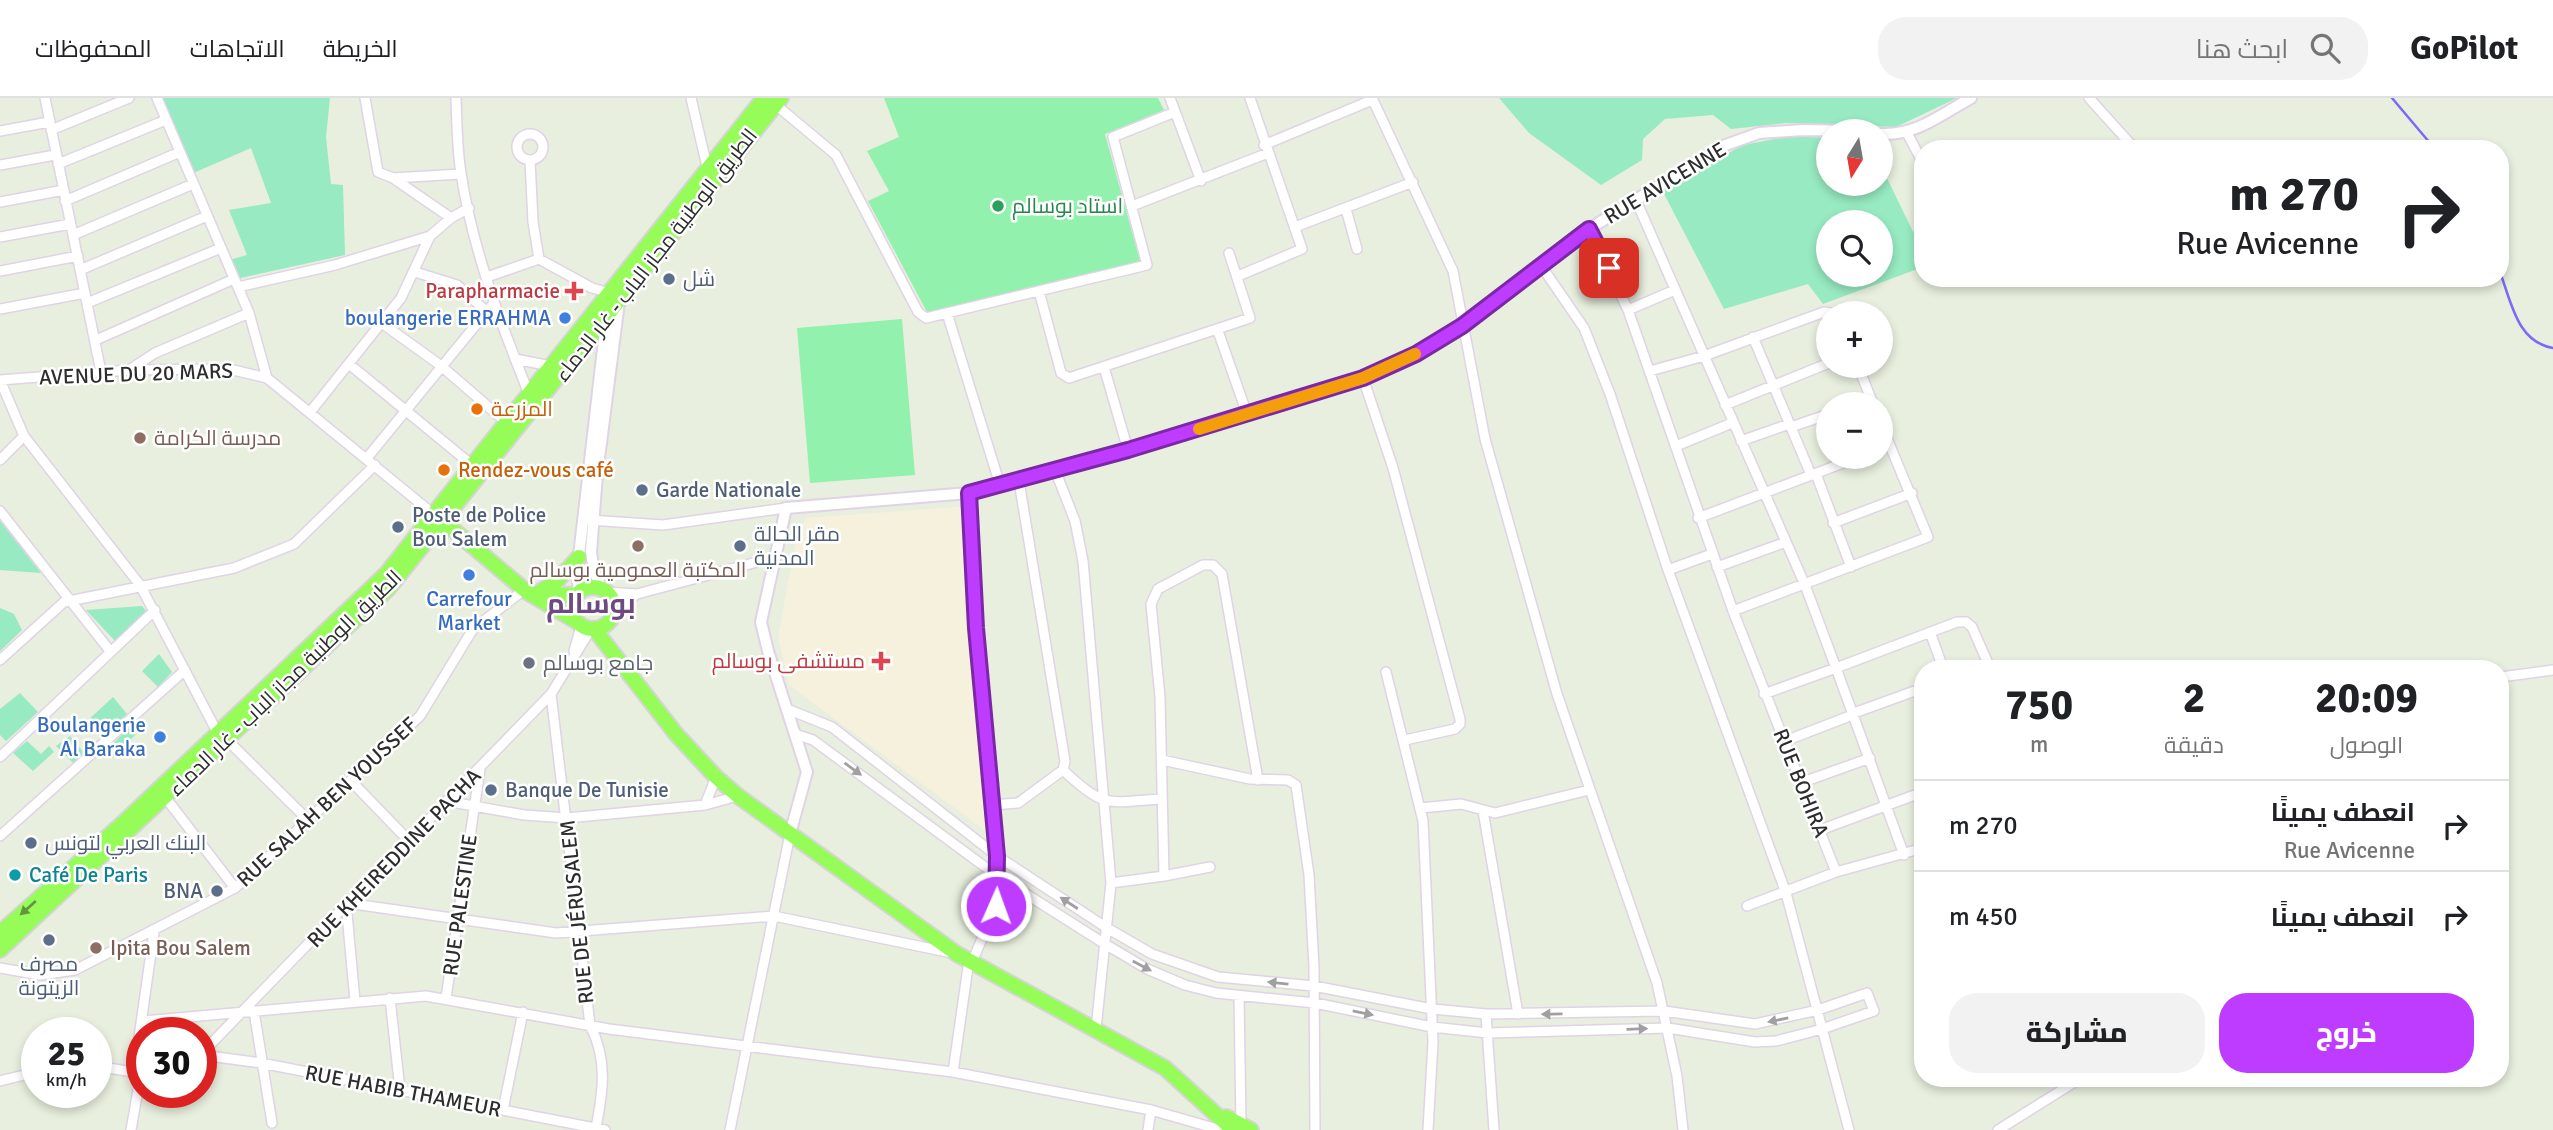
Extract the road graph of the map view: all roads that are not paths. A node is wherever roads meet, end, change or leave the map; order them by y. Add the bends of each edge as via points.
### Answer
1 (46, 98) edge
2 (129, 98) edge
3 (157, 98) edge
4 (365, 98) edge
5 (456, 98) edge
6 (691, 98) edge
7 (1170, 98) edge
8 (1250, 98) edge
9 (1971, 98) edge
10 (2090, 98) edge
11 (1372, 99) edge
12 (774, 100) edge
13 (1175, 113) junction
14 (166, 120) junction
15 (50, 126) junction
16 (0, 131) edge
17 (1816, 131) edge
18 (1907, 133) junction
19 (1894, 134) edge
20 (2127, 140) edge
21 (1914, 146) edge
22 (1266, 149) junction
23 (180, 152) junction
24 (57, 159) junction
25 (530, 160) dead end
26 (0, 165) edge
27 (461, 174) junction
28 (710, 175) junction
29 (393, 178) junction
30 (1201, 181) junction
31 (1413, 182) junction
32 (193, 184) junction
33 (64, 190) junction
34 (1635, 198) junction
35 (65, 201) junction
36 (0, 202) edge
37 (1132, 206) junction
38 (469, 208) junction
39 (1346, 209) junction
40 (207, 216) junction
41 (451, 218) junction
42 (70, 224) junction
43 (1296, 227) junction
44 (1589, 229) junction
45 (73, 235) junction
46 (430, 236) junction
47 (0, 237) edge
48 (221, 248) junction
49 (1357, 249) dead end
50 (1229, 253) dead end
51 (78, 256) junction
52 (540, 259) junction
53 (1542, 267) junction
54 (80, 270) junction
55 (0, 271) edge
56 (415, 272) junction
57 (1238, 276) junction
58 (487, 277) junction
59 (236, 283) junction
60 (592, 288) junction
61 (1675, 290) junction
62 (1039, 291) junction
63 (615, 297) junction
64 (86, 298) junction
65 (494, 304) junction
66 (0, 309) edge
67 (605, 310) junction
68 (1628, 310) junction
69 (487, 312) junction
70 (249, 313) junction
71 (947, 313) junction
72 (1816, 315) edge
73 (383, 324) junction
74 (1462, 326) junction
75 (1218, 331) junction
76 (1753, 337) junction
77 (96, 340) junction
78 (1704, 356) junction
79 (515, 359) junction
80 (349, 364) junction
81 (440, 365) junction
82 (551, 366) junction
83 (1104, 367) junction
84 (1816, 368) edge
85 (129, 370) junction
86 (1650, 371) junction
87 (101, 372) junction
88 (267, 377) junction
89 (1363, 378) junction
90 (1, 383) edge
91 (1773, 385) junction
92 (529, 394) junction
93 (1725, 405) junction
94 (406, 408) junction
95 (311, 411) junction
96 (1247, 414) junction
97 (1816, 418) edge
98 (506, 422) junction
99 (1732, 423) junction
100 (1790, 426) junction
101 (24, 436) junction
102 (1741, 441) junction
103 (1676, 446) junction
104 (1128, 450) junction
105 (367, 458) junction
106 (1893, 459) edge
107 (0, 460) edge
108 (375, 464) junction
109 (472, 465) junction
110 (1827, 469) edge
111 (1055, 470) junction
112 (1814, 474) junction
113 (1019, 481) junction
114 (1000, 485) junction
115 (1763, 492) junction
116 (969, 493) junction
117 (1912, 493) junction
118 (786, 508) junction
119 (0, 511) edge
120 (439, 518) junction
121 (1698, 518) junction
122 (588, 520) junction
123 (1833, 523) junction
124 (1786, 542) junction
125 (1712, 554) junction
126 (776, 556) junction
127 (579, 557) junction
128 (1717, 567) junction
129 (1851, 567) junction
130 (1668, 570) junction
131 (140, 585) junction
132 (1805, 585) junction
133 (604, 590) junction
134 (530, 592) junction
135 (577, 594) junction
136 (637, 594) junction
137 (70, 600) junction
138 (155, 610) junction
139 (614, 611) junction
140 (1732, 611) junction
141 (590, 626) junction
142 (1930, 632) junction
143 (110, 650) junction
144 (0, 660) edge
145 (1940, 660) edge
146 (1986, 660) edge
147 (1836, 668) junction
148 (185, 670) junction
149 (2553, 670) edge
150 (1386, 672) dead end
151 (2509, 676) edge
152 (1914, 691) edge
153 (551, 694) junction
154 (1764, 694) junction
155 (787, 709) junction
156 (1854, 713) junction
157 (795, 734) junction
158 (223, 736) junction
159 (1405, 740) junction
160 (1785, 741) junction
161 (0, 757) edge
162 (1870, 758) junction
163 (1162, 761) junction
164 (480, 769) junction
165 (1063, 770) junction
166 (716, 777) junction
167 (1258, 780) junction
168 (352, 782) junction
169 (1803, 782) junction
170 (1589, 790) junction
171 (738, 796) junction
172 (1914, 796) edge
173 (165, 797) junction
174 (1163, 799) junction
175 (446, 801) junction
176 (1104, 802) junction
177 (705, 805) junction
178 (992, 805) junction
179 (1887, 806) junction
180 (474, 807) junction
181 (1421, 808) junction
182 (1483, 811) junction
183 (567, 818) junction
184 (309, 821) junction
185 (1820, 830) junction
186 (790, 834) junction
187 (0, 836) edge
188 (408, 840) junction
189 (1914, 851) edge
190 (1904, 855) junction
191 (997, 856) junction
192 (1210, 867) dead end
193 (1836, 872) junction
194 (996, 875) junction
195 (1164, 876) junction
196 (1111, 883) junction
197 (61, 886) junction
198 (235, 888) junction
199 (1786, 893) junction
200 (347, 903) junction
201 (1747, 906) dead end
202 (774, 916) junction
203 (457, 919) junction
204 (1107, 928) junction
205 (155, 932) junction
206 (581, 932) junction
207 (0, 933) edge
208 (1105, 944) junction
209 (0, 950) edge
210 (966, 959) junction
211 (0, 968) edge
212 (1314, 986) junction
213 (1239, 996) junction
214 (390, 998) junction
215 (446, 998) junction
216 (355, 1001) junction
217 (1315, 1003) junction
218 (1432, 1009) junction
219 (1818, 1010) junction
220 (254, 1011) junction
221 (1664, 1011) junction
222 (241, 1012) junction
223 (523, 1012) junction
224 (1486, 1014) junction
225 (1518, 1014) junction
226 (144, 1017) edge
227 (187, 1017) edge
228 (590, 1025) junction
229 (1432, 1027) junction
230 (1668, 1028) junction
231 (1096, 1029) junction
232 (1822, 1029) junction
233 (1488, 1033) junction
234 (217, 1037) edge
235 (748, 1046) junction
236 (217, 1056) edge
237 (261, 1063) junction
238 (953, 1072) junction
239 (21, 1076) edge
240 (0, 1081) edge
241 (2067, 1087) edge
242 (400, 1090) junction
243 (134, 1108) edge
244 (503, 1110) junction
245 (1151, 1110) junction
246 (272, 1123) dead end
247 (1232, 1127) edge
248 (600, 1129) edge
249 (131, 1130) edge
250 (730, 1130) edge
251 (1148, 1130) edge
252 (1315, 1130) edge
253 (1428, 1130) edge
254 (1494, 1130) edge
255 (1683, 1130) edge
256 (1849, 1130) edge
257 (1998, 1130) edge

1 - 15 street
2 - 15 street
3 - 14 street
4 - 29 street via 377,169
5 - 27 street
6 - 28 street
7 - 13 street
8 - 22 street
9 - 18 street
10 - 20 street
11 - 22 street
11 - 31 street
12 - 28 main road, الطريق الوطنية مجاز الباب - غار الدماء
12 - 71 street via 836,155 918,313 926,318
13 - 30 street
13 - 37 street via 1114,135
14 - 23 street
14 - 24 street
15 - 16 street
15 - 24 street
17 - 34 street, RUE AVICENNE via 1777,131 1740,139
18 - 19 street
18 - 21 street
22 - 30 street
22 - 43 street
23 - 32 street
23 - 35 street
24 - 26 street
24 - 33 street
25 - 52 street
27 - 29 street
27 - 38 street
28 - 63 main road, الطريق الوطنية مجاز الباب - غار الدماء
29 - 41 street
30 - 37 street
31 - 39 street
31 - 74 street via 1453,271
32 - 40 street
32 - 45 street
33 - 35 street
33 - 36 street
34 - 44 street, RUE AVICENNE
34 - 61 street
35 - 42 street
37 - 62 street via 1147,265
38 - 41 street
38 - 58 street
39 - 43 street
39 - 49 street
40 - 48 street
40 - 54 street
41 - 46 street
42 - 45 street
42 - 47 street
43 - 57 street via 1301,251
44 - 53 street, RUE AVICENNE
44 - 68 street, RUE BOHIRA
45 - 51 street
46 - 56 street
46 - 59 street via 335,265
48 - 59 street
48 - 64 street
50 - 57 street
51 - 54 street
51 - 55 street
52 - 58 street
52 - 60 street
53 - 74 street, RUE AVICENNE
53 - 130 street via 1592,347
54 - 64 street
56 - 69 street via 457,285
56 - 73 street
57 - 75 street via 1250,318
58 - 65 street
59 - 70 street
59 - 77 street
60 - 63 street
60 - 67 street
61 - 68 street
61 - 78 street
62 - 71 street
62 - 83 street via 1063,376
63 - 67 main road, الطريق الوطنية مجاز الباب - غار الدماء
63 - 122 street
64 - 66 street
64 - 77 street
65 - 69 street
65 - 79 street
67 - 82 main road, الطريق الوطنية مجاز الباب - غار الدماء
67 - 120 main road, الطريق الوطنية مجاز الباب - غار الدماء
67 - 122 street
68 - 86 street, RUE BOHIRA
69 - 81 street
70 - 85 street via 155,353
70 - 88 street
71 - 114 street
72 - 76 street
73 - 80 street
73 - 81 street
74 - 89 street, RUE AVICENNE
74 - 170 street via 1485,439
75 - 83 street
75 - 96 street
76 - 78 street
76 - 91 street
77 - 87 street
78 - 86 street
78 - 93 street
79 - 82 street
79 - 92 street
80 - 94 street
80 - 95 street
81 - 94 street
81 - 98 street
82 - 92 main road, الطريق الوطنية مجاز الباب - غار الدماء
83 - 104 street
84 - 91 street
85 - 87 street, AVENUE DU 20 MARS
85 - 88 street, AVENUE DU 20 MARS via 229,369
86 - 103 street, RUE BOHIRA
87 - 90 street, AVENUE DU 20 MARS
88 - 95 street, AVENUE DU 20 MARS
89 - 96 street, RUE AVICENNE
89 - 159 street via 1460,719 1455,729
90 - 101 street
91 - 93 street
91 - 100 street
92 - 98 main road, الطريق الوطنية مجاز الباب - غار الدماء
93 - 99 street
94 - 105 street
94 - 109 street
95 - 105 street, AVENUE DU 20 MARS
96 - 104 street, RUE AVICENNE
97 - 100 street
98 - 109 main road, الطريق الوطنية مجاز الباب - غار الدماء
99 - 102 street
99 - 103 street
100 - 102 street
100 - 112 street
101 - 107 street
101 - 131 street
102 - 115 street
103 - 121 street, RUE BOHIRA
104 - 111 street, RUE AVICENNE
105 - 108 street, AVENUE DU 20 MARS
106 - 117 street
108 - 120 street, AVENUE DU 20 MARS
108 - 131 street via 294,544 233,568
109 - 120 main road, الطريق الوطنية مجاز الباب - غار الدماء
110 - 112 street
111 - 113 street, RUE AVICENNE
111 - 176 street via 1075,521 1083,561
112 - 115 street
112 - 123 street
113 - 114 street, RUE AVICENNE
113 - 165 street
114 - 116 street, RUE AVICENNE
115 - 121 street
115 - 124 street
116 - 118 street, RUE AVICENNE
116 - 178 street
117 - 123 street
117 - 129 street via 1927,537
118 - 122 street via 663,526
118 - 126 street
119 - 137 street
120 - 134 main road, AVENUE DU 20 MARS
120 - 158 main road, الطريق الوطنية مجاز الباب - غار الدماء via 388,589
121 - 125 street, RUE BOHIRA
122 - 127 street
122 - 133 street via 592,561
123 - 129 street
124 - 128 street
124 - 132 street
125 - 128 street, RUE BOHIRA
125 - 130 street
126 - 136 street
126 - 155 street via 761,622
127 - 134 main road via 567,573
127 - 135 street
128 - 140 street, RUE BOHIRA
129 - 132 street
130 - 199 street
131 - 137 street
131 - 138 street
132 - 140 street
132 - 147 street
133 - 135 main road via 586,589
133 - 136 street
133 - 139 main road
134 - 135 main road
134 - 141 main road, AVENUE DU 20 MARS
134 - 168 street, RUE SALAH BEN YOUSSEF via 473,629 420,716
135 - 141 main road via 572,611
136 - 139 street
137 - 143 street
137 - 144 street
138 - 143 street
138 - 148 street
139 - 141 main road
140 - 154 street, RUE BOHIRA
141 - 153 street, RUE KHEIREDDINE PACHA
141 - 166 main road
142 - 145 street
142 - 146 street via 1957,622 1969,624
142 - 147 street
143 - 161 street
147 - 154 street
147 - 156 street
148 - 158 street
148 - 187 street
149 - 151 street
150 - 159 street
152 - 156 street
153 - 164 street, RUE KHEIREDDINE PACHA
153 - 183 street, RUE DE JÉRUSALEM
154 - 160 street, RUE BOHIRA
155 - 157 street
155 - 191 street via 832,727
156 - 160 street
156 - 162 street
157 - 186 street via 807,772
157 -> 194 street via 813,740
158 - 173 main road, الطريق الوطنية مجاز الباب - غار الدماء
158 - 184 street
158 - 197 main road, الطريق الوطنية مجاز الباب - غار الدماء
159 - 181 street
160 - 169 street, RUE BOHIRA
162 - 169 street
162 - 179 street
163 - 167 street
163 - 167 street via 1152,604 1158,589 1203,565 1213,565 1222,573
163 - 174 street
164 - 175 street, RUE KHEIREDDINE PACHA
164 - 180 street, RUE PALESTINE
165 - 176 street via 1090,796
165 - 178 street via 1018,803
166 - 171 main road
166 - 177 street
167 - 212 street via 1293,781 1297,790 1309,875
168 - 184 street, RUE SALAH BEN YOUSSEF
168 - 188 street
169 - 185 street, RUE BOHIRA
170 - 182 street via 1512,810
170 - 221 street
171 - 177 street
171 - 186 main road
172 - 179 street
173 - 197 main road, الطريق الوطنية مجاز الباب - غار الدماء
173 - 198 street
174 - 176 street
174 - 195 street
175 - 180 street
175 - 188 street, RUE KHEIREDDINE PACHA
176 - 196 street
177 - 183 street
178 - 191 street
179 - 185 street
179 - 190 street
180 - 183 street
180 - 203 street, RUE PALESTINE
181 - 182 street via 1461,804
181 - 218 street
182 - 225 street
183 - 206 street, RUE DE JÉRUSALEM
184 - 198 street, RUE SALAH BEN YOUSSEF
185 - 193 street, RUE BOHIRA
186 - 202 street
186 - 210 main road
188 - 200 street, RUE KHEIREDDINE PACHA
189 - 190 street
190 - 193 street
191 - 194 street
204 -> 191 street
192 - 195 street
193 - 199 street
194 - 208 street
194 - 210 street via 996,906
195 - 196 street
196 - 204 street
197 -> 207 main road, الطريق الوطنية مجاز الباب - غار الدماء
197 - 209 main road, الطريق الوطنية مجاز الباب - غار الدماء
198 - 205 street, RUE SALAH BEN YOUSSEF
199 - 201 street
199 - 219 street
200 - 203 street
200 - 216 street
200 - 222 street, RUE KHEIREDDINE PACHA
202 - 206 street
202 - 210 street
202 - 235 street
203 - 206 street via 525,930
203 - 215 street, RUE PALESTINE
204 - 208 street
212 -> 204 street via 1218,977 1152,954
205 - 211 street, RUE SALAH BEN YOUSSEF via 60,975
205 - 226 street
206 - 228 street, RUE DE JÉRUSALEM
208 -> 213 street via 1185,985
208 - 231 street
210 - 231 main road
210 - 238 street
212 - 217 street
212 - 218 street
213 - 217 street
213 - 247 street
214 - 215 street
214 - 216 street
214 - 242 street
215 - 223 street
216 - 220 street
217 -> 229 street
217 - 252 street
218 - 224 street
218 - 229 street
219 -> 221 street via 1755,1024
219 - 232 street
219 - 232 street via 1867,993 1874,1011
220 - 222 street
220 - 237 street
221 -> 225 street
221 - 230 street
222 - 227 street
222 - 234 street, RUE KHEIREDDINE PACHA
223 - 228 street
223 - 244 street
224 - 225 street
224 - 233 street
228 - 235 street
228 - 248 street, RUE DE JÉRUSALEM via 601,1047 604,1073
229 - 233 street
229 - 253 street
230 - 232 street via 1755,1042
233 -> 230 street
230 - 255 street
231 - 247 main road via 1165,1068
232 - 256 street
233 - 254 street
235 - 238 street
235 - 250 street
236 - 237 street, RUE HABIB THAMEUR
237 - 242 street, RUE HABIB THAMEUR
237 - 246 street
238 - 245 street
239 - 240 street
241 - 257 street
242 - 244 street, RUE HABIB THAMEUR
243 - 249 street
244 - 248 street, RUE HABIB THAMEUR
245 - 247 street
245 - 251 street

